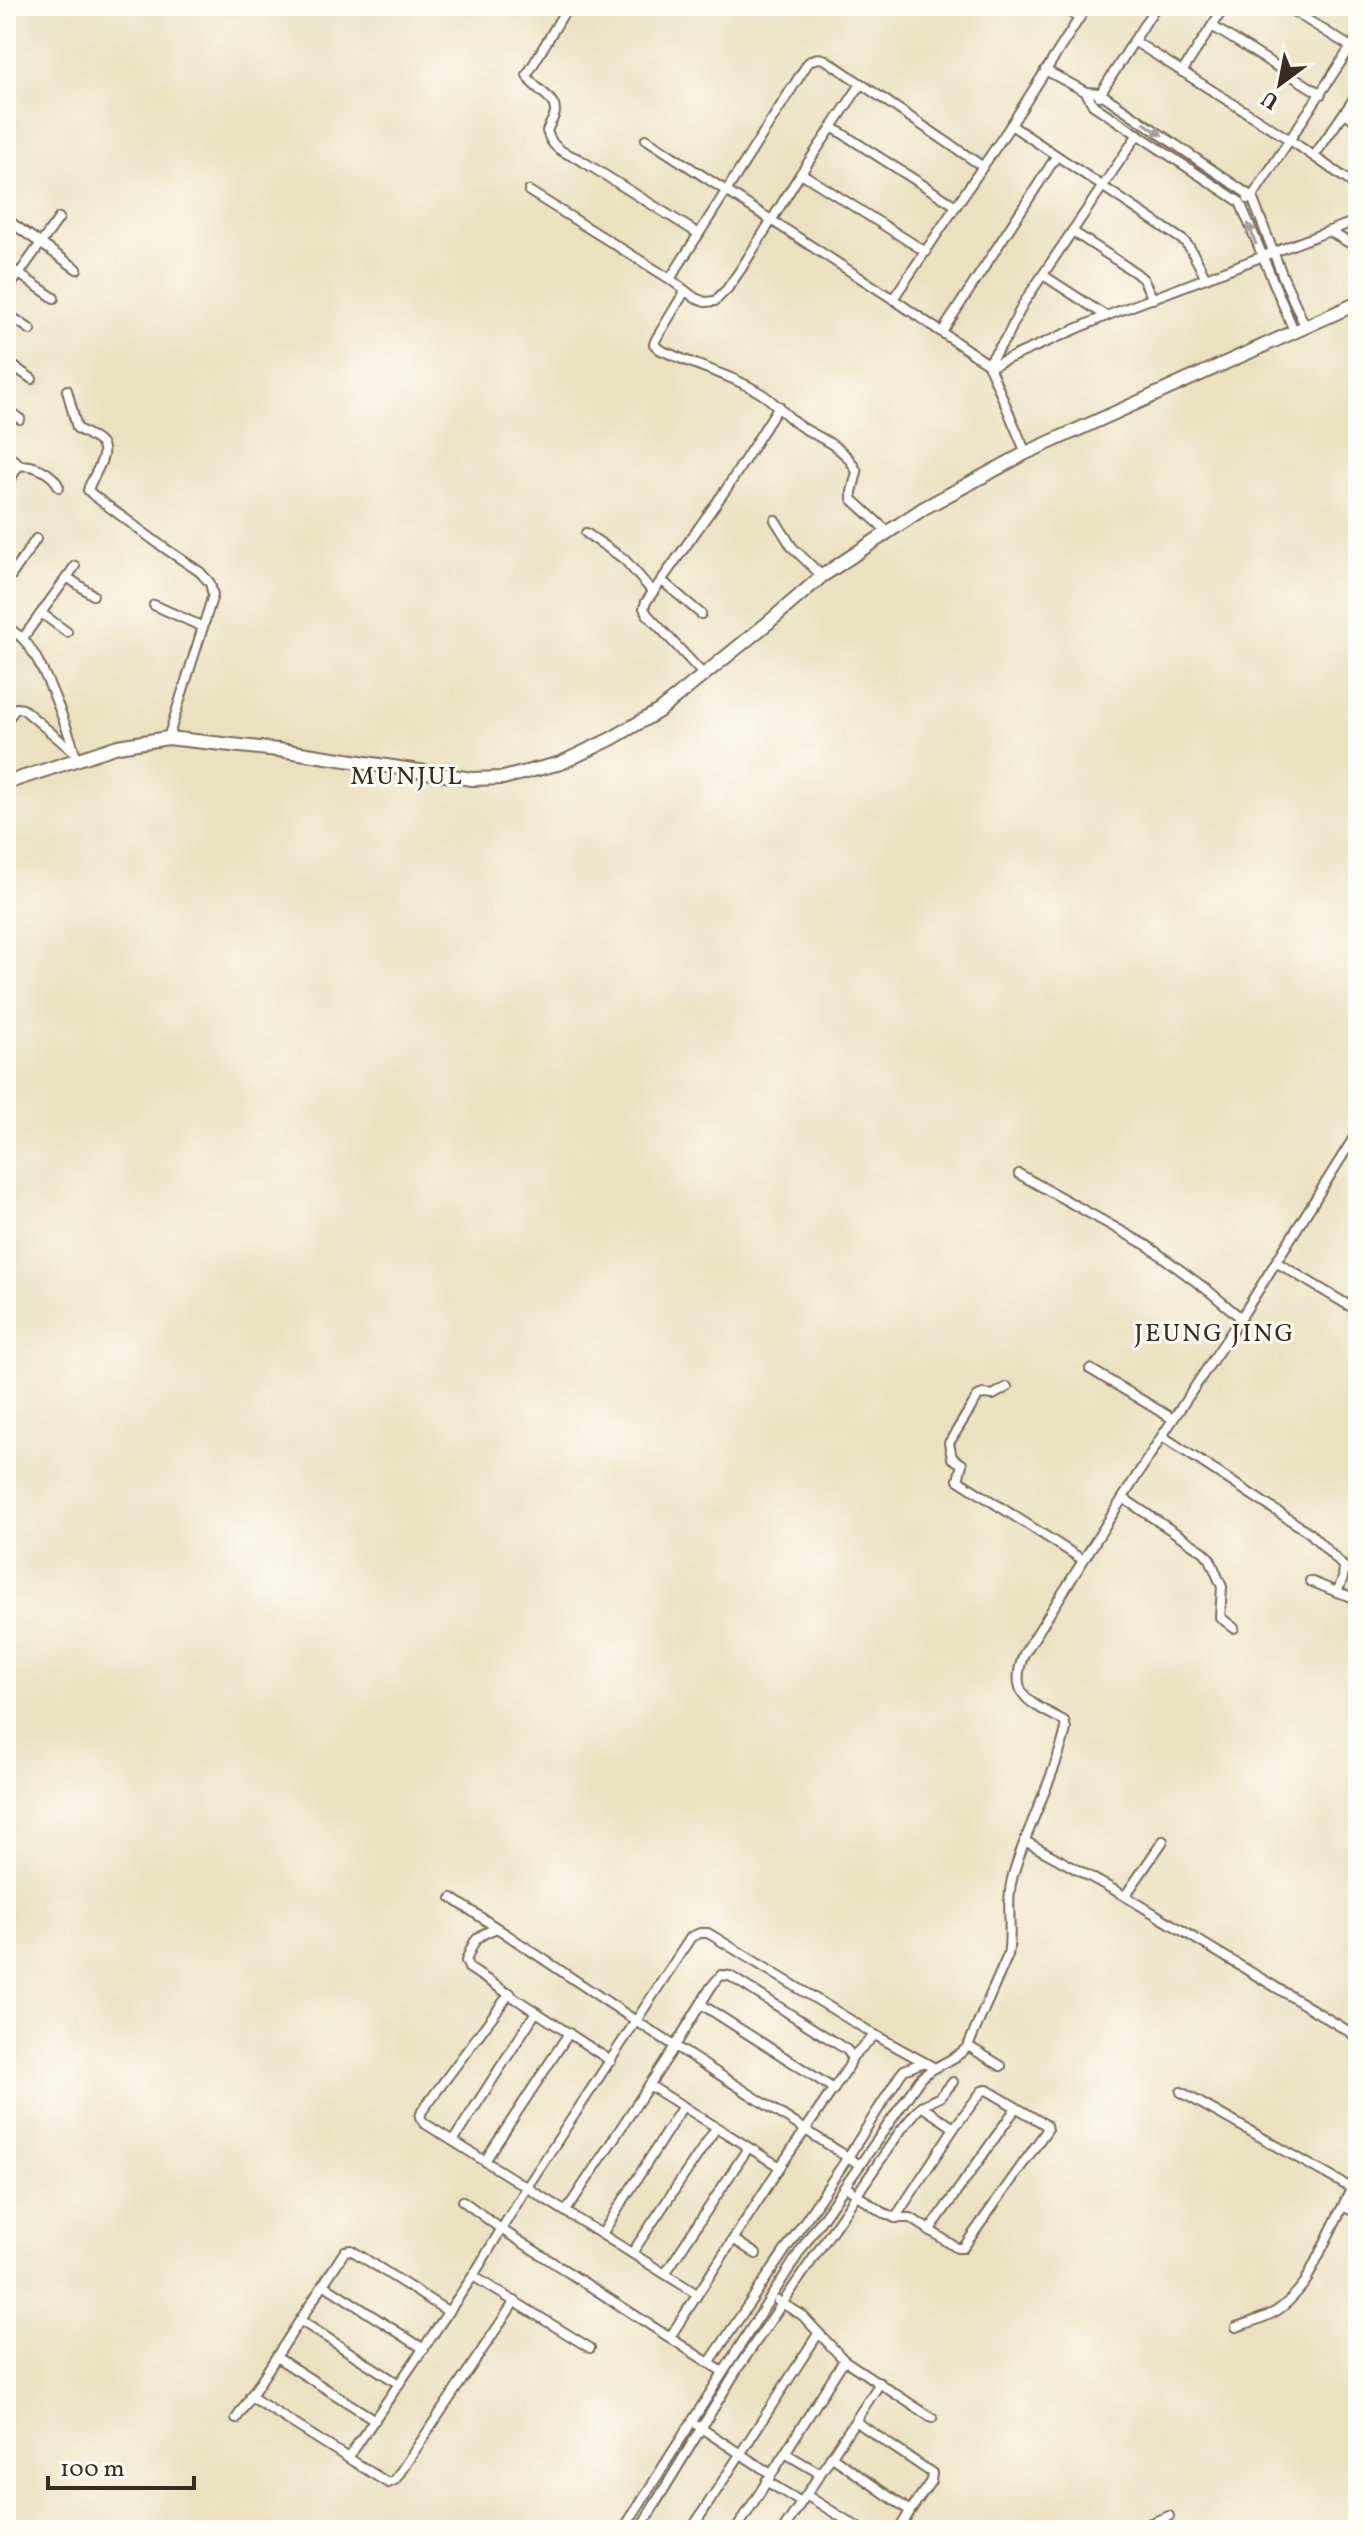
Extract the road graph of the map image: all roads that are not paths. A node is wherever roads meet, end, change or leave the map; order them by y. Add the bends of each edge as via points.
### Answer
1 (568, 6) edge
2 (1061, 6) edge
3 (1087, 6) edge
4 (1156, 6) edge
5 (1225, 6) edge
6 (1285, 6) edge
7 (1079, 18) junction
8 (1212, 26) junction
9 (1358, 36) edge
10 (1134, 41) junction
11 (1351, 47) junction
12 (1045, 70) junction
13 (1182, 72) junction
14 (861, 84) junction
15 (1086, 92) junction
16 (1100, 93) junction
17 (1358, 93) edge
18 (1321, 94) junction
19 (1093, 105) junction
20 (1344, 113) junction
21 (1358, 122) edge
22 (1011, 125) junction
23 (832, 127) junction
24 (1138, 134) junction
25 (646, 139) dead end
26 (1290, 140) junction
27 (1314, 156) junction
28 (1056, 157) junction
29 (982, 166) junction
30 (801, 173) junction
31 (1358, 187) edge
32 (1102, 188) junction
33 (529, 191) dead end
34 (728, 191) junction
35 (1252, 197) junction
36 (1240, 202) junction
37 (956, 206) junction
38 (59, 218) dead end
39 (6, 219) edge
40 (1358, 220) edge
41 (772, 221) junction
42 (1072, 231) junction
43 (1329, 231) junction
44 (699, 234) junction
45 (41, 243) junction
46 (1358, 248) edge
47 (926, 252) junction
48 (1274, 254) junction
49 (1262, 258) junction
50 (6, 265) edge
51 (77, 269) dead end
52 (19, 274) junction
53 (1043, 275) junction
54 (1206, 278) junction
55 (670, 279) junction
56 (685, 291) junction
57 (6, 292) edge
58 (54, 298) dead end
59 (893, 299) junction
60 (1153, 299) junction
61 (1358, 303) edge
62 (6, 313) edge
63 (1106, 316) junction
64 (1300, 328) junction
65 (31, 330) dead end
66 (942, 332) junction
67 (6, 361) edge
68 (989, 366) junction
69 (32, 379) dead end
70 (67, 390) dead end
71 (779, 406) junction
72 (6, 409) edge
73 (20, 419) dead end
74 (1026, 453) junction
75 (6, 455) edge
76 (18, 466) junction
77 (6, 487) edge
78 (59, 487) dead end
79 (775, 520) dead end
80 (888, 532) junction
81 (586, 533) dead end
82 (36, 539) dead end
83 (75, 566) dead end
84 (822, 576) junction
85 (67, 577) junction
86 (661, 580) junction
87 (6, 583) edge
88 (653, 592) junction
89 (93, 595) dead end
90 (154, 605) dead end
91 (41, 613) junction
92 (701, 614) dead end
93 (6, 627) edge
94 (203, 627) junction
95 (67, 632) dead end
96 (23, 638) junction
97 (703, 674) junction
98 (6, 721) edge
99 (168, 738) junction
100 (76, 756) junction
101 (6, 783) edge
102 (1358, 1131) edge
103 (1019, 1174) dead end
104 (1276, 1262) junction
105 (1358, 1311) edge
106 (1241, 1318) junction
107 (1090, 1369) dead end
108 (1007, 1387) dead end
109 (1173, 1419) junction
110 (1162, 1436) junction
111 (1123, 1498) junction
112 (1083, 1560) junction
113 (1310, 1581) dead end
114 (1337, 1592) junction
115 (1358, 1599) edge
116 (1234, 1628) dead end
117 (1025, 1841) junction
118 (1163, 1841) dead end
119 (1125, 1896) junction
120 (452, 1898) dead end
121 (497, 1928) junction
122 (510, 1993) junction
123 (701, 2004) junction
124 (536, 2012) junction
125 (636, 2021) junction
126 (569, 2033) junction
127 (875, 2035) junction
128 (1358, 2037) edge
129 (675, 2046) junction
130 (968, 2046) junction
131 (852, 2057) junction
132 (611, 2061) junction
133 (924, 2062) junction
134 (1001, 2066) dead end
135 (933, 2067) junction
136 (953, 2082) dead end
137 (649, 2085) junction
138 (834, 2089) junction
139 (1181, 2092) dead end
140 (683, 2106) junction
141 (921, 2106) junction
142 (1016, 2108) junction
143 (716, 2128) junction
144 (954, 2128) junction
145 (806, 2131) junction
146 (453, 2141) junction
147 (748, 2148) junction
148 (867, 2155) junction
149 (848, 2157) junction
150 (485, 2161) junction
151 (879, 2162) junction
152 (860, 2165) junction
153 (780, 2167) junction
154 (1358, 2175) edge
155 (527, 2187) junction
156 (846, 2187) junction
157 (1351, 2188) junction
158 (857, 2194) junction
159 (463, 2201) dead end
160 (1343, 2206) junction
161 (566, 2211) junction
162 (1358, 2214) edge
163 (895, 2218) junction
164 (501, 2229) junction
165 (929, 2231) junction
166 (602, 2234) junction
167 (733, 2239) junction
168 (632, 2253) junction
169 (756, 2254) dead end
170 (665, 2274) junction
171 (473, 2276) junction
172 (765, 2279) junction
173 (323, 2284) junction
174 (777, 2287) junction
175 (697, 2294) junction
176 (771, 2297) junction
177 (515, 2301) junction
178 (782, 2303) junction
179 (449, 2312) junction
180 (301, 2321) junction
181 (1236, 2327) dead end
182 (818, 2334) junction
183 (670, 2337) junction
184 (590, 2348) dead end
185 (424, 2349) junction
186 (276, 2357) junction
187 (844, 2360) junction
188 (709, 2363) junction
189 (729, 2363) junction
190 (738, 2368) junction
191 (723, 2372) junction
192 (880, 2383) junction
193 (399, 2384) junction
194 (250, 2396) junction
195 (932, 2418) dead end
196 (236, 2419) dead end
197 (375, 2420) junction
198 (855, 2421) junction
199 (691, 2422) junction
200 (701, 2427) junction
201 (740, 2453) junction
202 (785, 2453) junction
203 (831, 2456) junction
204 (348, 2458) junction
205 (819, 2473) junction
206 (769, 2477) junction
207 (803, 2499) junction
208 (910, 2511) junction
209 (1169, 2516) dead end
210 (786, 2529) edge
211 (623, 2530) edge
212 (639, 2530) edge
213 (691, 2530) edge
214 (736, 2530) edge
215 (862, 2530) edge
216 (899, 2530) edge
217 (1132, 2530) edge

1 - 44 street via 527,75 555,108 547,131 551,143
2 - 7 street
3 - 7 street
4 - 10 street
5 - 8 street
6 - 11 street
7 - 12 street
8 - 13 street
8 - 18 street
9 - 11 street
10 - 13 street
10 - 16 street
11 - 18 street
12 - 15 street
12 - 22 street
13 - 26 street
14 - 23 street
14 - 29 street
14 - 34 street via 820,57 808,63
15 - 16 street
15 - 19 street
16 - 19 street
16 -> 35 street
17 - 20 street
18 - 26 street
19 - 24 street
20 - 21 street
20 - 27 street
22 - 28 street
22 - 29 street
23 - 30 street
23 - 37 street
24 - 32 street
24 - 36 street
25 - 34 street
26 - 27 street
26 - 35 street
27 - 31 street
28 - 32 street
28 - 66 street
29 - 37 street
30 - 41 street
30 - 47 street
32 - 42 street
32 - 54 street via 1184,241
33 - 55 street
34 - 41 street
34 - 44 street
35 - 36 street
35 - 48 street
49 -> 36 street
37 - 47 street
38 - 45 street
39 - 45 street
40 - 43 street
41 - 56 street via 715,301 705,302
41 - 59 street
42 - 53 street
42 - 60 street via 1136,273
43 - 46 street
43 - 48 street
44 - 55 street
45 - 51 street
45 - 52 street
47 - 59 street
48 - 49 street
48 - 64 street
49 - 54 street
49 - 64 street
50 - 52 street
52 - 57 street
52 - 58 street
53 - 63 street
53 - 68 street
54 - 60 street
55 - 56 street
56 - 71 street via 654,344 687,363 736,380
59 - 66 street
60 - 63 street
61 - 64 street
62 - 65 street
63 - 68 street
64 - 74 street
66 - 68 street
67 - 69 street
68 - 74 street
70 - 94 street via 77,428 104,448 88,490 210,583 213,595
71 - 80 street via 848,457 857,472 852,499
71 - 86 street
72 - 73 street
74 - 80 street
75 - 76 street
76 - 77 street
76 - 78 street via 46,473
79 - 84 street via 792,547
80 - 84 street
81 - 88 street via 624,559
82 - 87 street
83 - 85 street
84 - 97 street
85 - 89 street
85 - 91 street
86 - 88 street
86 - 92 street
88 - 97 street via 644,608 647,614
90 - 94 street
91 - 95 street
91 - 96 street
93 - 96 street
94 - 99 street
96 - 100 street via 53,695
97 - 99 street via 659,711 611,739 561,763 503,778 472,779
98 - 100 street via 19,707
99 - 100 street
100 - 101 street
102 - 104 street
103 - 106 street via 1148,1246
104 - 105 street
104 - 106 street
106 - 109 street
107 - 109 street
108 - 112 street via 978,1396 949,1443 952,1458 962,1464 957,1477
109 - 110 street
110 - 111 street
110 - 114 street via 1310,1533 1344,1567
111 - 112 street
111 - 116 street via 1210,1559 1222,1587 1220,1617
112 - 117 street via 1017,1671 1023,1696 1064,1721 1066,1729
113 - 114 street
114 - 115 street
117 - 119 street
117 - 130 street via 1007,1904 1008,1955
118 - 119 street
119 - 128 street
120 - 121 street
121 - 122 street via 475,1939 466,1961 475,1973
121 - 125 street
122 - 124 street
122 - 146 street via 422,2111 424,2123
123 - 129 street
123 - 131 street via 721,1975 730,1976
123 - 138 street
124 - 126 street
124 - 146 street
125 - 127 street via 691,1937 708,1933
125 - 129 street
125 - 132 street
126 - 132 street
126 - 150 street
127 - 131 street
127 - 133 street
129 - 137 street
129 - 145 street
130 - 134 street
130 - 135 street
131 - 138 street
132 - 155 street
133 - 135 street
133 - 149 street via 904,2070
135 - 148 street
136 - 141 street via 940,2097
137 - 140 street
137 - 161 street
138 - 145 street
139 - 157 street
140 - 143 street
140 - 166 street
141 - 144 street
141 - 151 street
142 - 144 street via 982,2091
142 - 165 street
142 - 165 street via 1047,2130 968,2244 957,2248
143 - 147 street
143 - 168 street
144 - 163 street
145 - 149 street
145 - 153 street
146 - 150 street
147 - 153 street
147 - 170 street
148 - 151 street
148 - 152 street
149 - 152 street
149 - 172 street
150 - 155 street
151 - 158 street
152 - 156 street
153 - 167 street
154 - 157 street
155 - 161 street
155 - 164 street
156 - 158 street
156 - 174 street
157 - 160 street
158 - 163 street
158 - 178 street
159 - 164 street
160 - 162 street
160 - 181 street via 1306,2281 1286,2305
161 - 166 street
163 - 165 street via 911,2218
164 - 171 street
164 - 183 street
166 - 168 street
167 - 169 street
167 - 175 street
168 - 170 street
170 - 175 street
171 - 177 street
171 - 179 street
172 - 174 street
172 - 188 street
173 - 179 street via 340,2257 351,2250
173 - 180 street
173 - 185 street
174 - 176 street
175 - 183 street
176 - 178 street
176 - 189 street
177 - 184 street
177 - 204 street via 395,2480 388,2483
178 - 182 street
178 - 190 street
179 - 185 street
180 - 186 street
180 - 193 street
182 - 187 street
182 - 201 street
183 - 188 street
185 - 193 street
186 - 194 street
186 - 197 street
187 - 192 street
187 - 202 street
188 - 191 street
189 - 190 street
189 - 191 street
190 - 200 street
191 - 199 street
192 - 195 street
192 - 198 street
193 - 197 street
194 - 196 street
194 - 204 street
197 - 204 street
198 - 203 street
198 - 208 street via 932,2473
199 - 200 street
199 - 211 street
200 - 201 street
200 - 212 street
201 - 206 street
201 - 213 street
202 - 205 street
202 - 206 street
203 - 205 street
203 - 208 street
205 - 207 street
206 - 207 street
206 - 214 street
207 - 210 street
207 - 215 street
208 - 216 street
209 - 217 street

